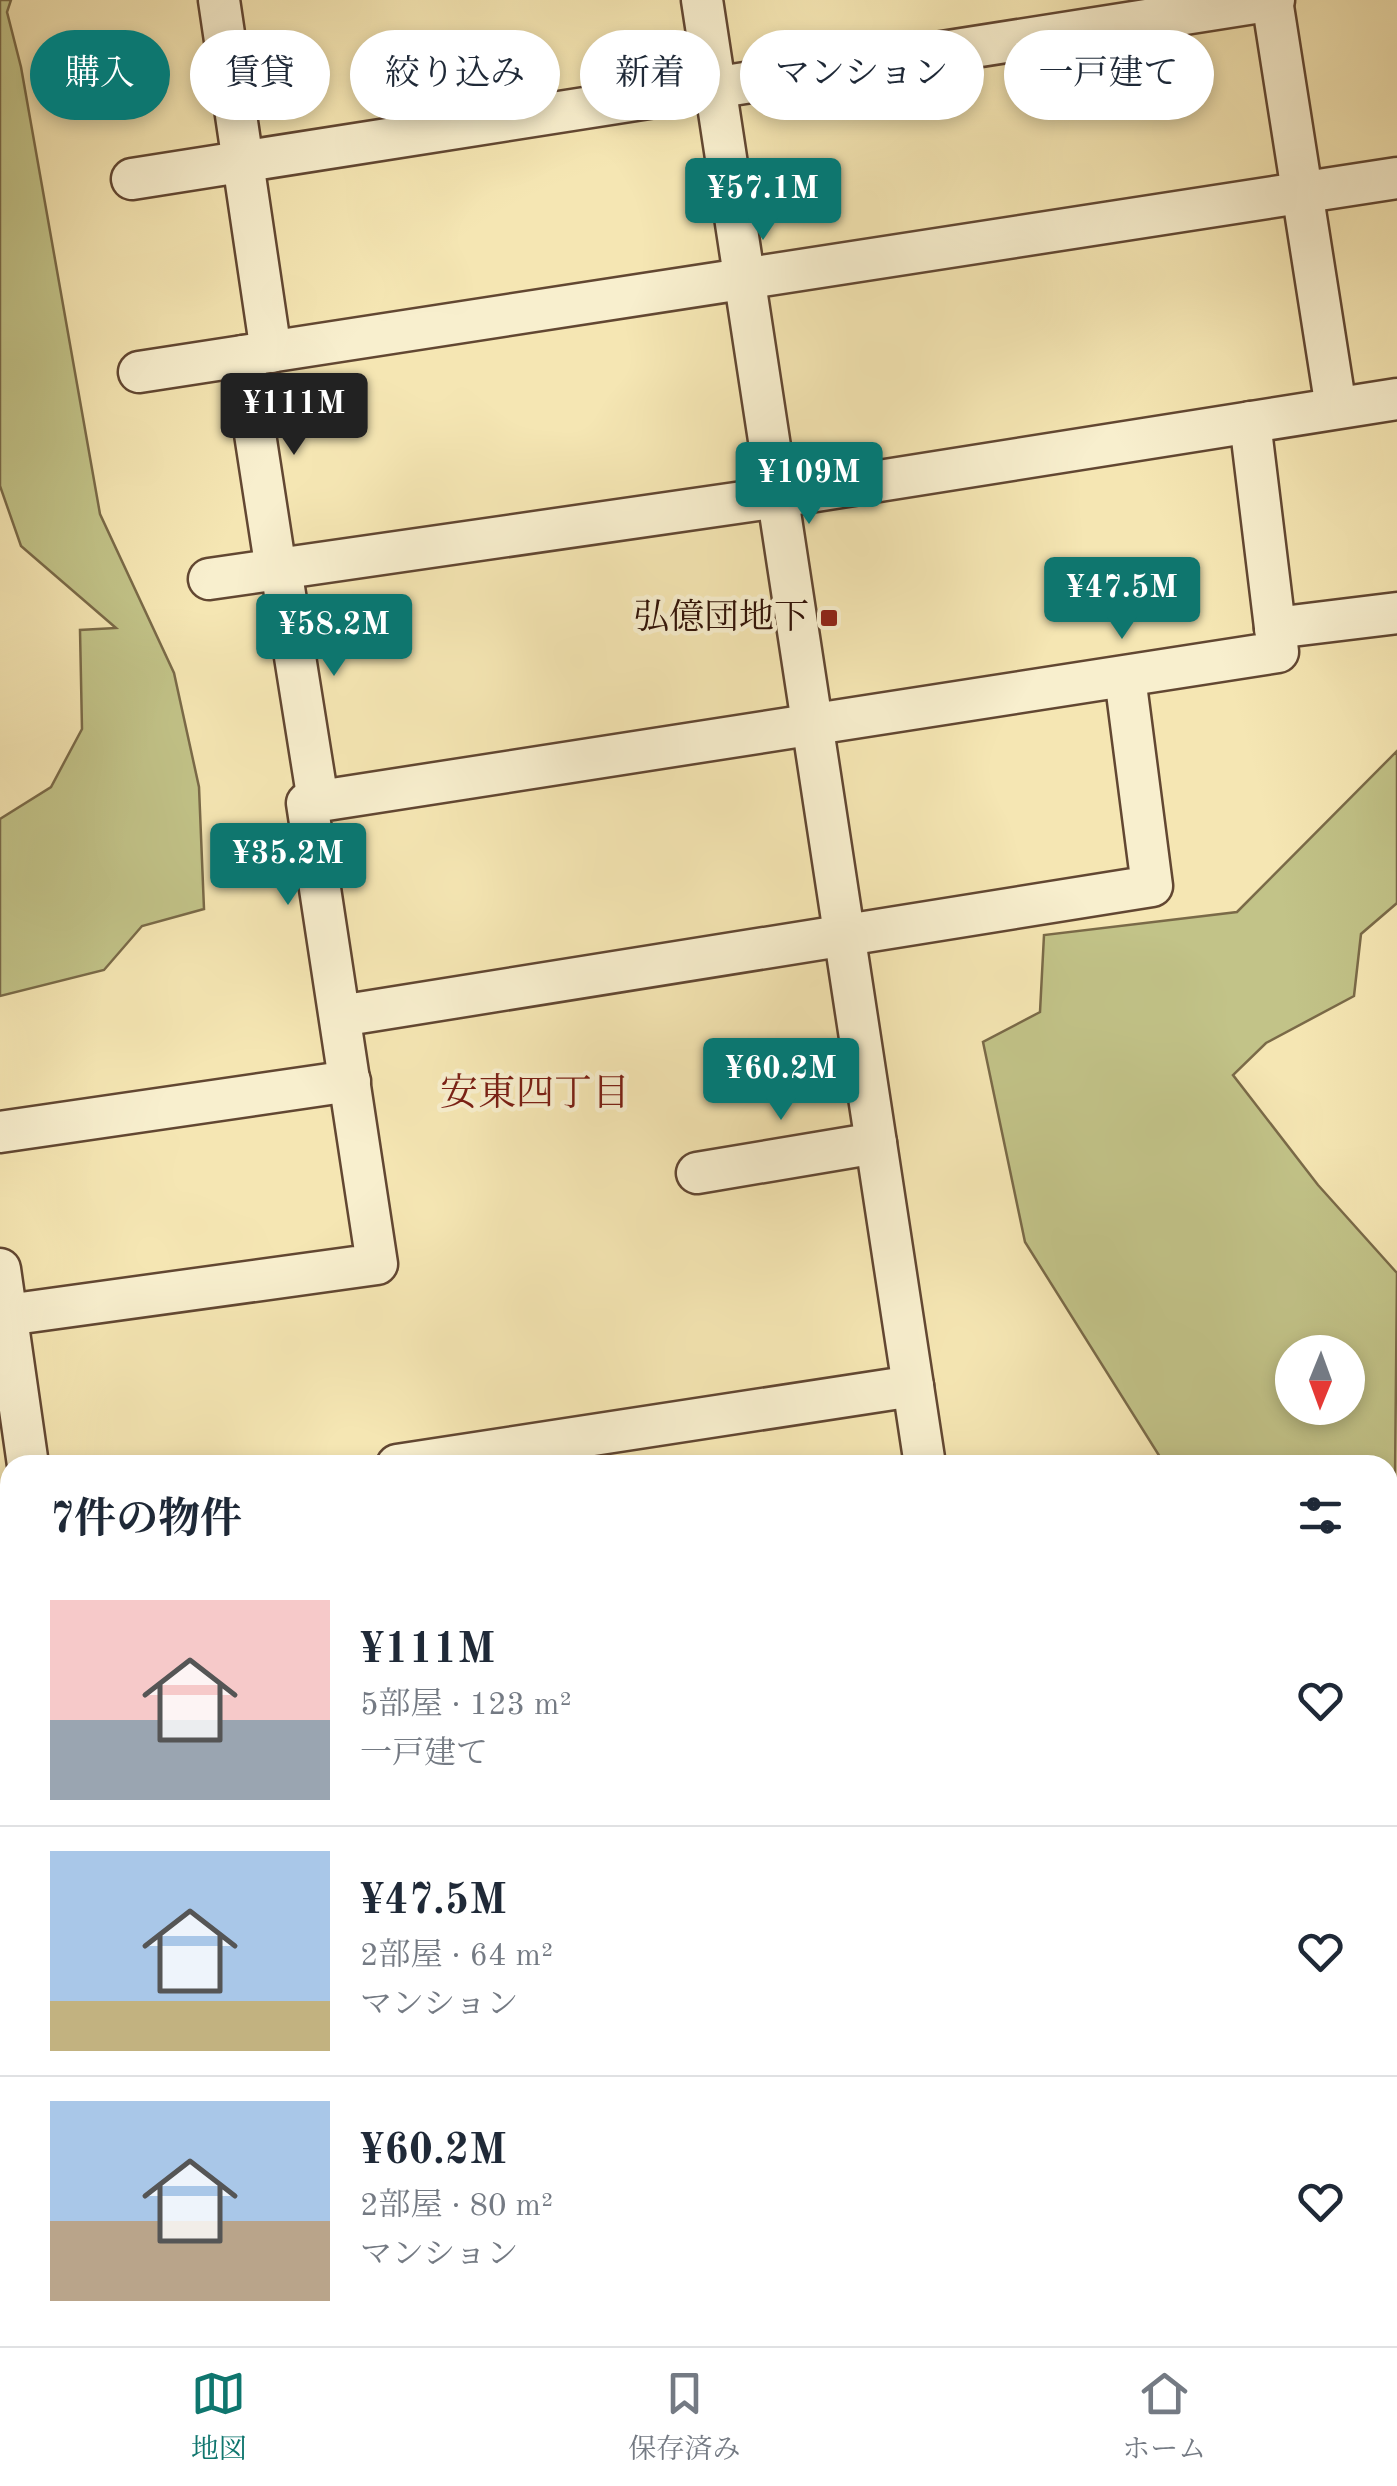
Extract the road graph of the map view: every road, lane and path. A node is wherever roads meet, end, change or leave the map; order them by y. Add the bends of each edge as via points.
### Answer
1 (219, 0) edge
2 (702, 0) edge
3 (1273, 0) edge
4 (707, 30) edge
5 (720, 86) edge
6 (580, 108) edge
7 (720, 113) edge
8 (243, 161) junction
9 (1397, 178) edge
10 (132, 179) dead end
11 (1303, 194) junction
12 (746, 281) junction
13 (257, 354) junction
14 (139, 372) dead end
15 (1397, 399) edge
16 (1336, 408) junction
17 (1250, 422) junction
18 (778, 497) junction
19 (278, 569) junction
20 (210, 579) dead end
21 (1397, 614) edge
22 (1275, 628) junction
23 (1125, 677) junction
24 (813, 725) junction
25 (318, 801) junction
26 (844, 932) junction
27 (340, 1016) junction
28 (350, 1081) junction
29 (0, 1132) edge
30 (876, 1143) junction
31 (697, 1172) dead end
32 (0, 1269) edge
33 (5, 1327) edge
34 (914, 1386) junction
35 (26, 1455) edge
36 (462, 1455) edge
37 (924, 1455) edge

1 - 8 street
2 - 4 street
3 - 5 street
3 - 11 street
6 - 8 street
7 - 12 street
8 - 10 street
8 - 13 street
9 - 11 street
11 - 12 street
11 - 16 street
12 - 13 street
12 - 18 street
13 - 14 street
13 - 19 street
15 - 16 street
16 - 17 street
17 - 18 street
17 - 22 street
18 - 19 street
18 - 24 street
19 - 20 street
19 - 25 street
21 - 22 street
22 - 23 street via 1278,652
23 - 24 street
23 - 26 street via 1152,886
24 - 25 street
24 - 26 street
25 - 27 street via 307,802
26 - 27 street
26 - 30 street
27 - 28 street
28 - 29 street
28 - 33 street via 377,1264
30 - 31 street
30 - 34 street
32 - 33 street
33 - 35 street
34 - 36 street
34 - 37 street

